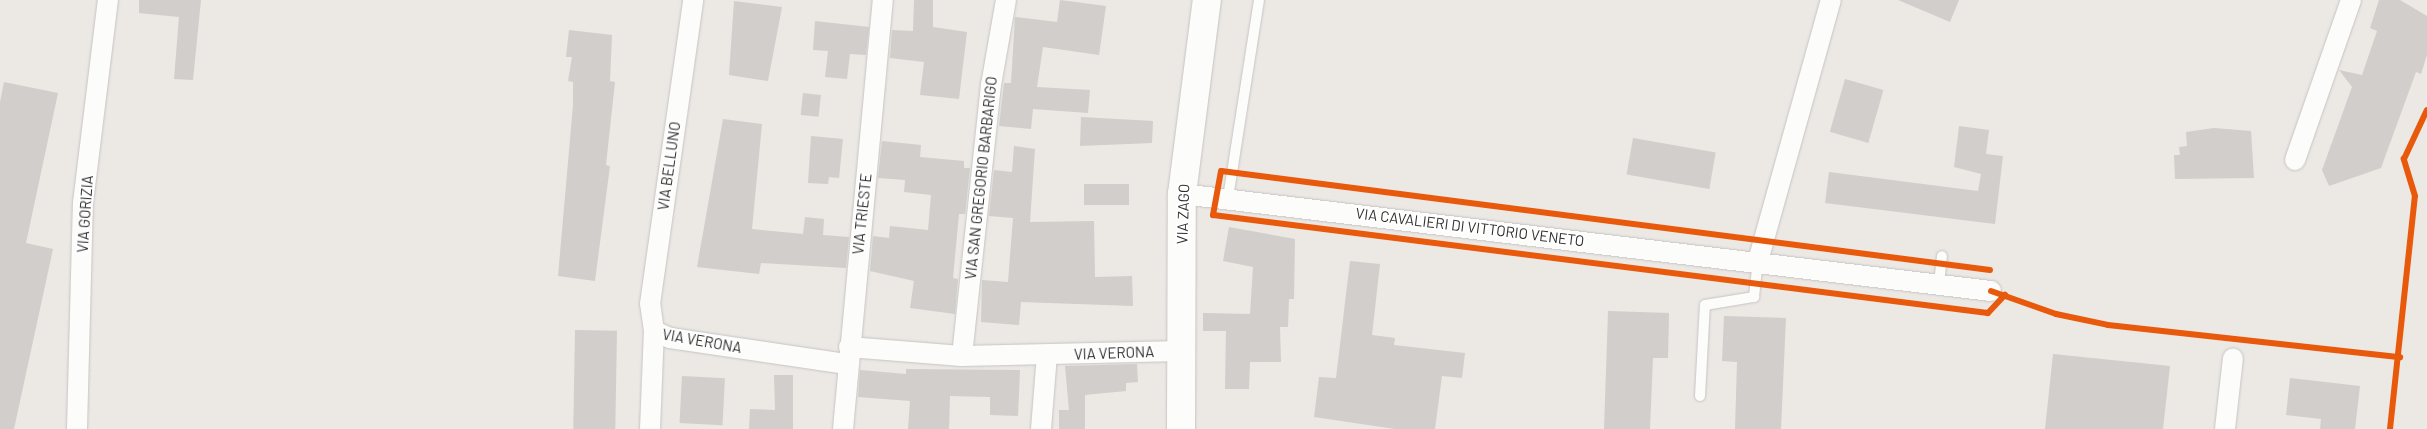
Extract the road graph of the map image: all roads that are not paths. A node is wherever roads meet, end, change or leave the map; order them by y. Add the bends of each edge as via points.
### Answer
1 (108, 0) edge
2 (693, 0) edge
3 (883, 0) edge
4 (1006, 0) edge
5 (1207, 0) edge
6 (1259, 0) edge
7 (1831, 0) edge
8 (2350, 0) edge
9 (2295, 160) dead end
10 (1182, 194) junction
11 (1228, 198) junction
12 (1942, 256) dead end
13 (1758, 261) junction
14 (1939, 284) junction
15 (1991, 291) dead end
16 (654, 331) junction
17 (1180, 351) junction
18 (848, 355) junction
19 (1047, 355) junction
20 (962, 356) junction
21 (2233, 358) dead end
22 (1700, 396) dead end
23 (77, 429) edge
24 (650, 429) edge
25 (843, 429) edge
26 (1041, 429) edge
27 (1181, 429) edge
28 (2225, 429) edge

1 - 23 street, VIA GORIZIA via 83,203
2 - 16 street, VIA BELLUNO via 650,304
3 - 18 street, VIA TRIESTE
4 - 20 street, VIA SAN GREGORIO BARBARIGO via 990,95
5 - 10 street, VIA ZAGO
6 - 11 lane
7 - 13 street
8 - 9 street
10 - 11 street, VIA CAVALIERI DI VITTORIO VENETO
10 - 17 street, VIA ZAGO
11 - 13 street, VIA CAVALIERI DI VITTORIO VENETO
12 - 14 lane
13 - 14 street, VIA CAVALIERI DI VITTORIO VENETO
13 - 22 lane via 1754,297 1705,305
14 - 15 street, VIA CAVALIERI DI VITTORIO VENETO
16 - 18 street, VIA VERONA via 670,338
16 - 24 street, VIA VERONA
17 - 19 street, VIA VERONA
17 - 27 street, VIA ZAGO
18 - 20 street, VIA VERONA
18 - 25 street, VIA TRIESTE
19 - 20 street, VIA VERONA
19 - 26 street
21 - 28 street

